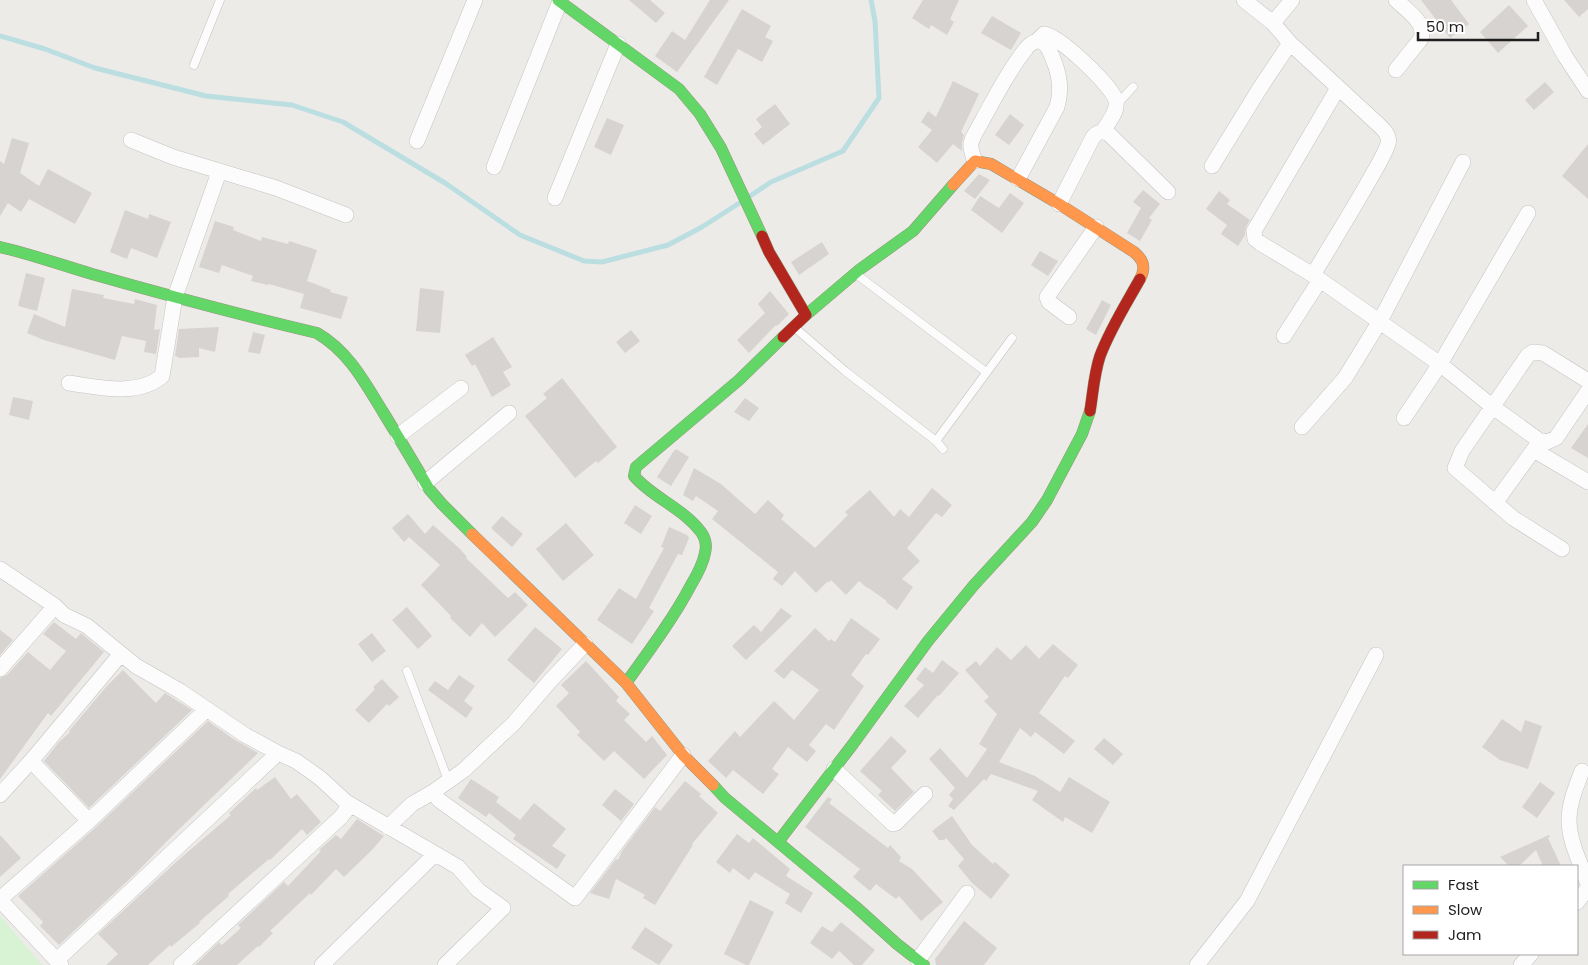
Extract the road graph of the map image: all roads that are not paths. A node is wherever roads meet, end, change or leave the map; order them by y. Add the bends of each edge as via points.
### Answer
1 (220, 0) edge
2 (475, 0) edge
3 (1244, 0) edge
4 (1292, 0) edge
5 (1396, 0) edge
6 (1534, 0) edge
7 (559, 1) edge
8 (1273, 23) junction
9 (1037, 41) junction
10 (1290, 43) junction
11 (618, 44) junction
12 (194, 66) dead end
13 (1396, 70) dead end
14 (1133, 87) dead end
15 (1338, 88) junction
16 (1588, 91) edge
17 (1116, 101) junction
18 (1102, 132) junction
19 (131, 140) dead end
20 (417, 141) dead end
21 (975, 162) junction
22 (1463, 162) dead end
23 (1212, 166) dead end
24 (494, 167) dead end
25 (219, 172) junction
26 (1018, 179) junction
27 (1168, 192) dead end
28 (555, 198) dead end
29 (1060, 204) junction
30 (1528, 213) dead end
31 (346, 214) dead end
32 (1096, 227) junction
33 (0, 247) edge
34 (855, 273) junction
35 (1317, 278) junction
36 (175, 297) junction
37 (806, 315) junction
38 (1070, 318) dead end
39 (1380, 321) junction
40 (794, 326) junction
41 (1284, 336) dead end
42 (1012, 338) dead end
43 (1440, 364) junction
44 (986, 372) junction
45 (69, 383) dead end
46 (461, 388) dead end
47 (1587, 392) edge
48 (1493, 407) junction
49 (509, 413) dead end
50 (1404, 418) dead end
51 (1302, 426) dead end
52 (398, 436) junction
53 (936, 440) junction
54 (1537, 446) junction
55 (943, 449) dead end
56 (1588, 482) edge
57 (425, 483) junction
58 (1495, 503) junction
59 (1562, 549) dead end
60 (0, 568) edge
61 (55, 606) junction
62 (585, 644) junction
63 (120, 655) junction
64 (1376, 656) dead end
65 (0, 669) edge
66 (407, 672) dead end
67 (626, 683) junction
68 (207, 708) junction
69 (278, 753) junction
70 (683, 755) junction
71 (31, 761) junction
72 (834, 769) junction
73 (1582, 771) dead end
74 (448, 780) junction
75 (433, 792) junction
76 (0, 794) edge
77 (925, 794) dead end
78 (346, 802) junction
79 (89, 821) junction
80 (388, 827) junction
81 (778, 842) junction
82 (435, 854) junction
83 (967, 893) dead end
84 (1585, 895) edge
85 (0, 899) edge
86 (1530, 955) edge
87 (921, 962) edge
88 (59, 963) edge
89 (181, 965) edge
90 (322, 965) edge
91 (446, 965) edge
92 (1198, 965) edge
93 (1521, 965) edge

1 - 12 lane
2 - 20 street
3 - 8 street
4 - 8 street
5 - 13 street via 1418,21 1423,34
6 - 16 street
7 - 11 street
7 - 24 street
8 - 10 street
9 - 17 street via 1042,34 1049,34 1070,49 1108,87
9 - 21 street via 1025,50 973,138 971,148
9 - 26 street via 1048,46 1061,96
10 - 15 street
10 - 23 street
11 - 28 street
11 - 37 street via 679,89 700,114 721,148 769,252
14 - 17 lane
15 - 35 street via 1382,127 1388,139
15 - 35 street via 1254,231 1255,239 1260,243
17 - 18 street via 1115,111
18 - 27 street via 1109,134
18 - 29 street via 1093,136
19 - 25 street
21 - 26 street via 991,164
21 - 34 street via 912,231
22 - 39 street
25 - 31 street via 276,188
25 - 36 street
26 - 29 street
29 - 32 street
30 - 43 street
32 - 38 street via 1047,297
32 - 72 street via 1143,259 1145,266 1100,357 1090,413 1082,434 1032,522 928,640
33 - 36 street
34 - 37 street
34 - 44 lane
35 - 39 street
35 - 41 street
36 - 45 street via 164,368 162,376 154,383 134,388
36 - 52 street via 328,338 364,379
37 - 40 street
39 - 43 street
39 - 51 street via 1345,378
40 - 53 lane via 845,371
40 - 67 street via 740,380 636,467 634,476 640,485 695,525 706,542 706,552 673,617
42 - 44 lane
43 - 48 street
43 - 50 street
44 - 53 lane
46 - 52 street
47 - 48 street via 1543,353 1533,352 1524,360
47 - 54 street via 1556,438
48 - 54 street
48 - 58 street via 1462,452 1455,468
49 - 57 street
52 - 57 street
53 - 55 lane
54 - 56 street
54 - 58 street
57 - 62 street via 442,504
58 - 59 street
60 - 61 street
61 - 63 street via 64,615 87,626
61 - 65 street
62 - 67 street
62 - 74 street via 514,723 464,770
63 - 68 street
63 - 71 street
64 - 92 street via 1247,901
66 - 74 lane
67 - 70 street
68 - 69 street
68 - 79 street
69 - 78 street via 320,778
69 - 88 street
70 - 75 street via 575,898 451,809
70 - 81 street via 725,798
71 - 76 street
71 - 79 street
72 - 77 street via 893,824
72 - 81 street
73 - 84 street via 1573,793 1569,821
74 - 75 street
75 - 80 street via 412,804
78 - 80 street
78 - 89 street via 347,808 341,818
79 - 85 street
80 - 82 street
81 - 87 street
82 - 90 street
82 - 91 street via 458,867 478,890 502,908
83 - 87 street
85 - 88 street
86 - 93 street

